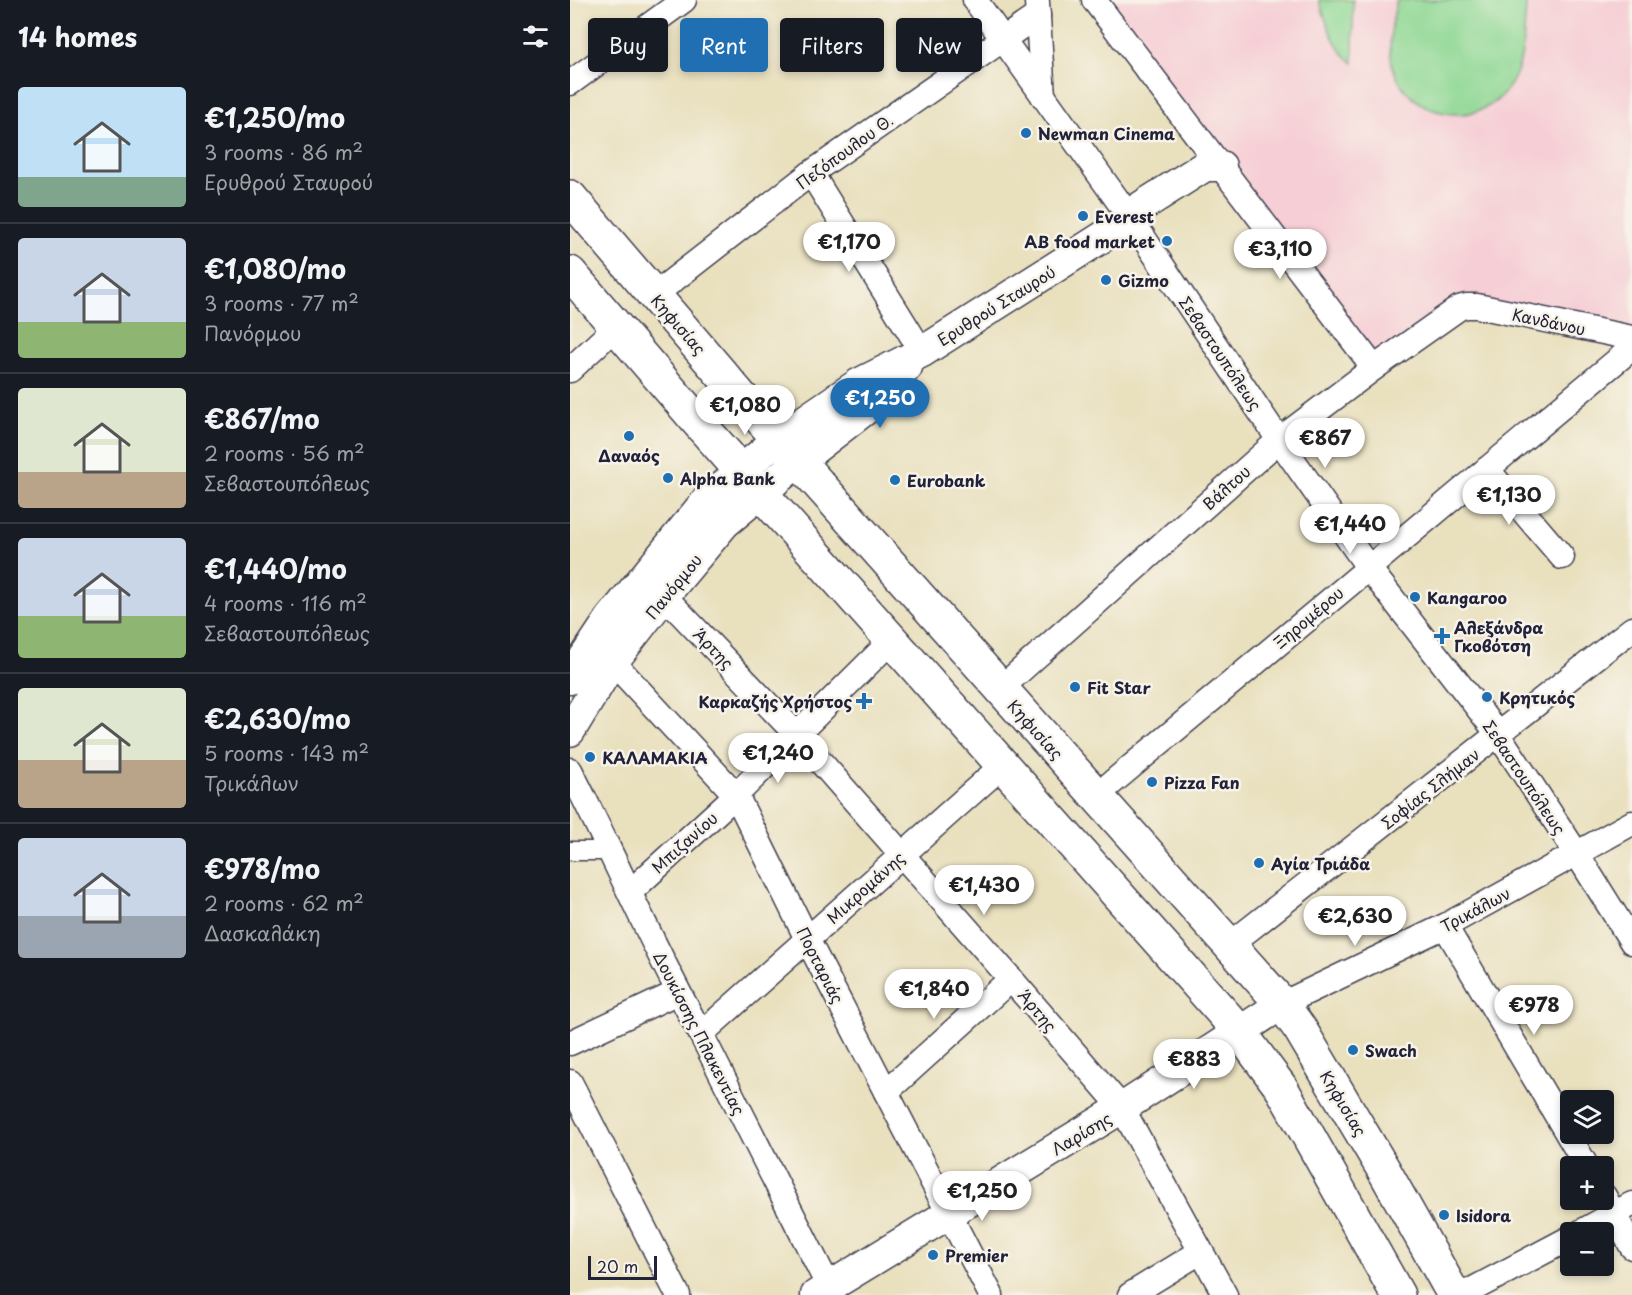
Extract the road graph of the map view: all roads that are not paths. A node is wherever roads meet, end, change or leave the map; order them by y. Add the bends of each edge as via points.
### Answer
1 (684, 0) edge
2 (975, 0) edge
3 (1094, 0) edge
4 (1038, 7) edge
5 (1003, 39) junction
6 (570, 83) edge
7 (1043, 96) junction
8 (1221, 166) junction
9 (811, 173) junction
10 (570, 197) edge
11 (1131, 219) junction
12 (570, 273) edge
13 (654, 295) junction
14 (1466, 306) joint
15 (616, 327) junction
16 (1632, 338) edge
17 (1632, 348) edge
18 (922, 352) junction
19 (1374, 368) junction
20 (570, 370) edge
21 (1279, 440) junction
22 (789, 449) junction
23 (1487, 469) junction
24 (751, 481) junction
25 (1562, 557) dead end
26 (1368, 567) junction
27 (664, 596) junction
28 (1632, 629) edge
29 (892, 640) junction
30 (609, 667) junction
31 (570, 679) edge
32 (1001, 688) junction
33 (570, 731) edge
34 (1498, 734) junction
35 (797, 735) junction
36 (1003, 765) junction
37 (570, 770) edge
38 (736, 795) junction
39 (1096, 796) junction
40 (1632, 822) edge
41 (570, 851) edge
42 (611, 851) junction
43 (1577, 854) junction
44 (902, 855) junction
45 (630, 892) junction
46 (1445, 926) junction
47 (807, 939) junction
48 (1632, 942) edge
49 (1228, 946) junction
50 (1011, 979) junction
51 (678, 992) junction
52 (1282, 1004) junction
53 (1239, 1031) junction
54 (701, 1034) junction
55 (570, 1043) edge
56 (570, 1082) edge
57 (886, 1092) junction
58 (1122, 1108) junction
59 (1581, 1156) edge
60 (1617, 1205) edge
61 (948, 1215) junction
62 (1594, 1222) edge
63 (1560, 1243) edge
64 (1632, 1247) edge
65 (1200, 1252) junction
66 (826, 1292) edge
67 (678, 1295) edge
68 (991, 1295) edge
69 (1130, 1295) edge
70 (1224, 1295) edge
71 (1398, 1295) edge
72 (1454, 1295) edge
73 (1462, 1295) edge

1 - 6 street
2 - 5 street, Σεβαστουπόλεως
3 - 8 street
4 - 5 street, Πεζόπουλου Θ.
4 - 7 street
5 - 7 street, Σεβαστουπόλεως
5 - 9 street, Πεζόπουλου Θ.
7 - 11 street, Σεβαστουπόλεως
8 - 11 street, Ερυθρού Σταυρού via 1212,176 1148,216
8 - 19 street
9 - 13 street, Πεζόπουλου Θ.
9 - 18 street
10 - 13 main road, Κηφισίας
11 - 18 street, Ερυθρού Σταυρού
11 - 21 street, Σεβαστουπόλεως
12 - 15 main road
13 - 22 main road, Κηφισίας
14 - 16 street, Κανδάνου
14 - 19 street, Βάλτου
15 - 20 street
15 - 24 main road
17 - 23 street, Ξηρομέρου
18 - 22 street, Ερυθρού Σταυρού via 870,406
19 - 21 street, Βάλτου
21 - 26 street, Σεβαστουπόλεως
21 - 32 street, Βάλτου
22 - 24 street, Πανόρμου
22 - 32 main road, Κηφισίας
23 - 25 street
23 - 26 street, Ξηρομέρου
24 - 27 street, Πανόρμου via 725,523
24 - 29 main road
24 - 31 street, Πανόρμου via 706,501 610,619
26 - 34 street, Σεβαστουπόλεως
26 - 39 street, Ξηρομέρου
27 - 30 street, Πανόρμου
27 - 35 street, Άρτης
28 - 34 street, Σοφίας Σλήμαν
29 - 35 street, Μπιζανίου
29 - 36 main road
30 - 33 street, Πανόρμου
30 - 38 street, Πορταριάς via 623,673
32 - 39 main road, Κηφισίας
34 - 43 street, Σεβαστουπόλεως
34 - 49 street, Σοφίας Σλήμαν
35 - 38 street, Μπιζανίου
35 - 44 street, Άρτης
36 - 44 street, Μικρομάνης
36 - 53 main road
37 - 42 street, Δουκίσσης Πλακεντίας
38 - 45 street, Μπιζανίου
38 - 47 street, Πορταριάς
39 - 49 main road, Κηφισίας
40 - 43 street, Τρικάλων
41 - 42 street
42 - 45 street, Δουκίσσης Πλακεντίας
43 - 46 street, Τρικάλων
43 - 48 street, Σεβαστουπόλεως
44 - 47 street, Μικρομάνης
44 - 50 street, Άρτης
45 - 51 street, Δουκίσσης Πλακεντίας
46 - 52 street, Τρικάλων
46 - 59 street
47 - 54 street, Μικρομάνης
47 - 57 street, Πορταριάς
49 - 52 main road, Κηφισίας
50 - 57 street
50 - 58 street, Άρτης
51 - 54 street, Δουκίσσης Πλακεντίας
51 - 55 street
52 - 53 street, Λαρίσης
52 - 72 main road, Κηφισίας via 1385,1172
53 - 58 street, Λαρίσης
53 - 71 main road via 1282,1089
54 - 66 street, Δουκίσσης Πλακεντίας
56 - 67 street
57 - 61 street, Πορταριάς
58 - 61 street, Λαρίσης
58 - 65 street, Άρτης
60 - 62 street
60 - 64 street
61 - 66 street, Λαρίσης
61 - 68 street, Πορταριάς
63 - 73 street
65 - 69 street
65 - 70 street, Άρτης

